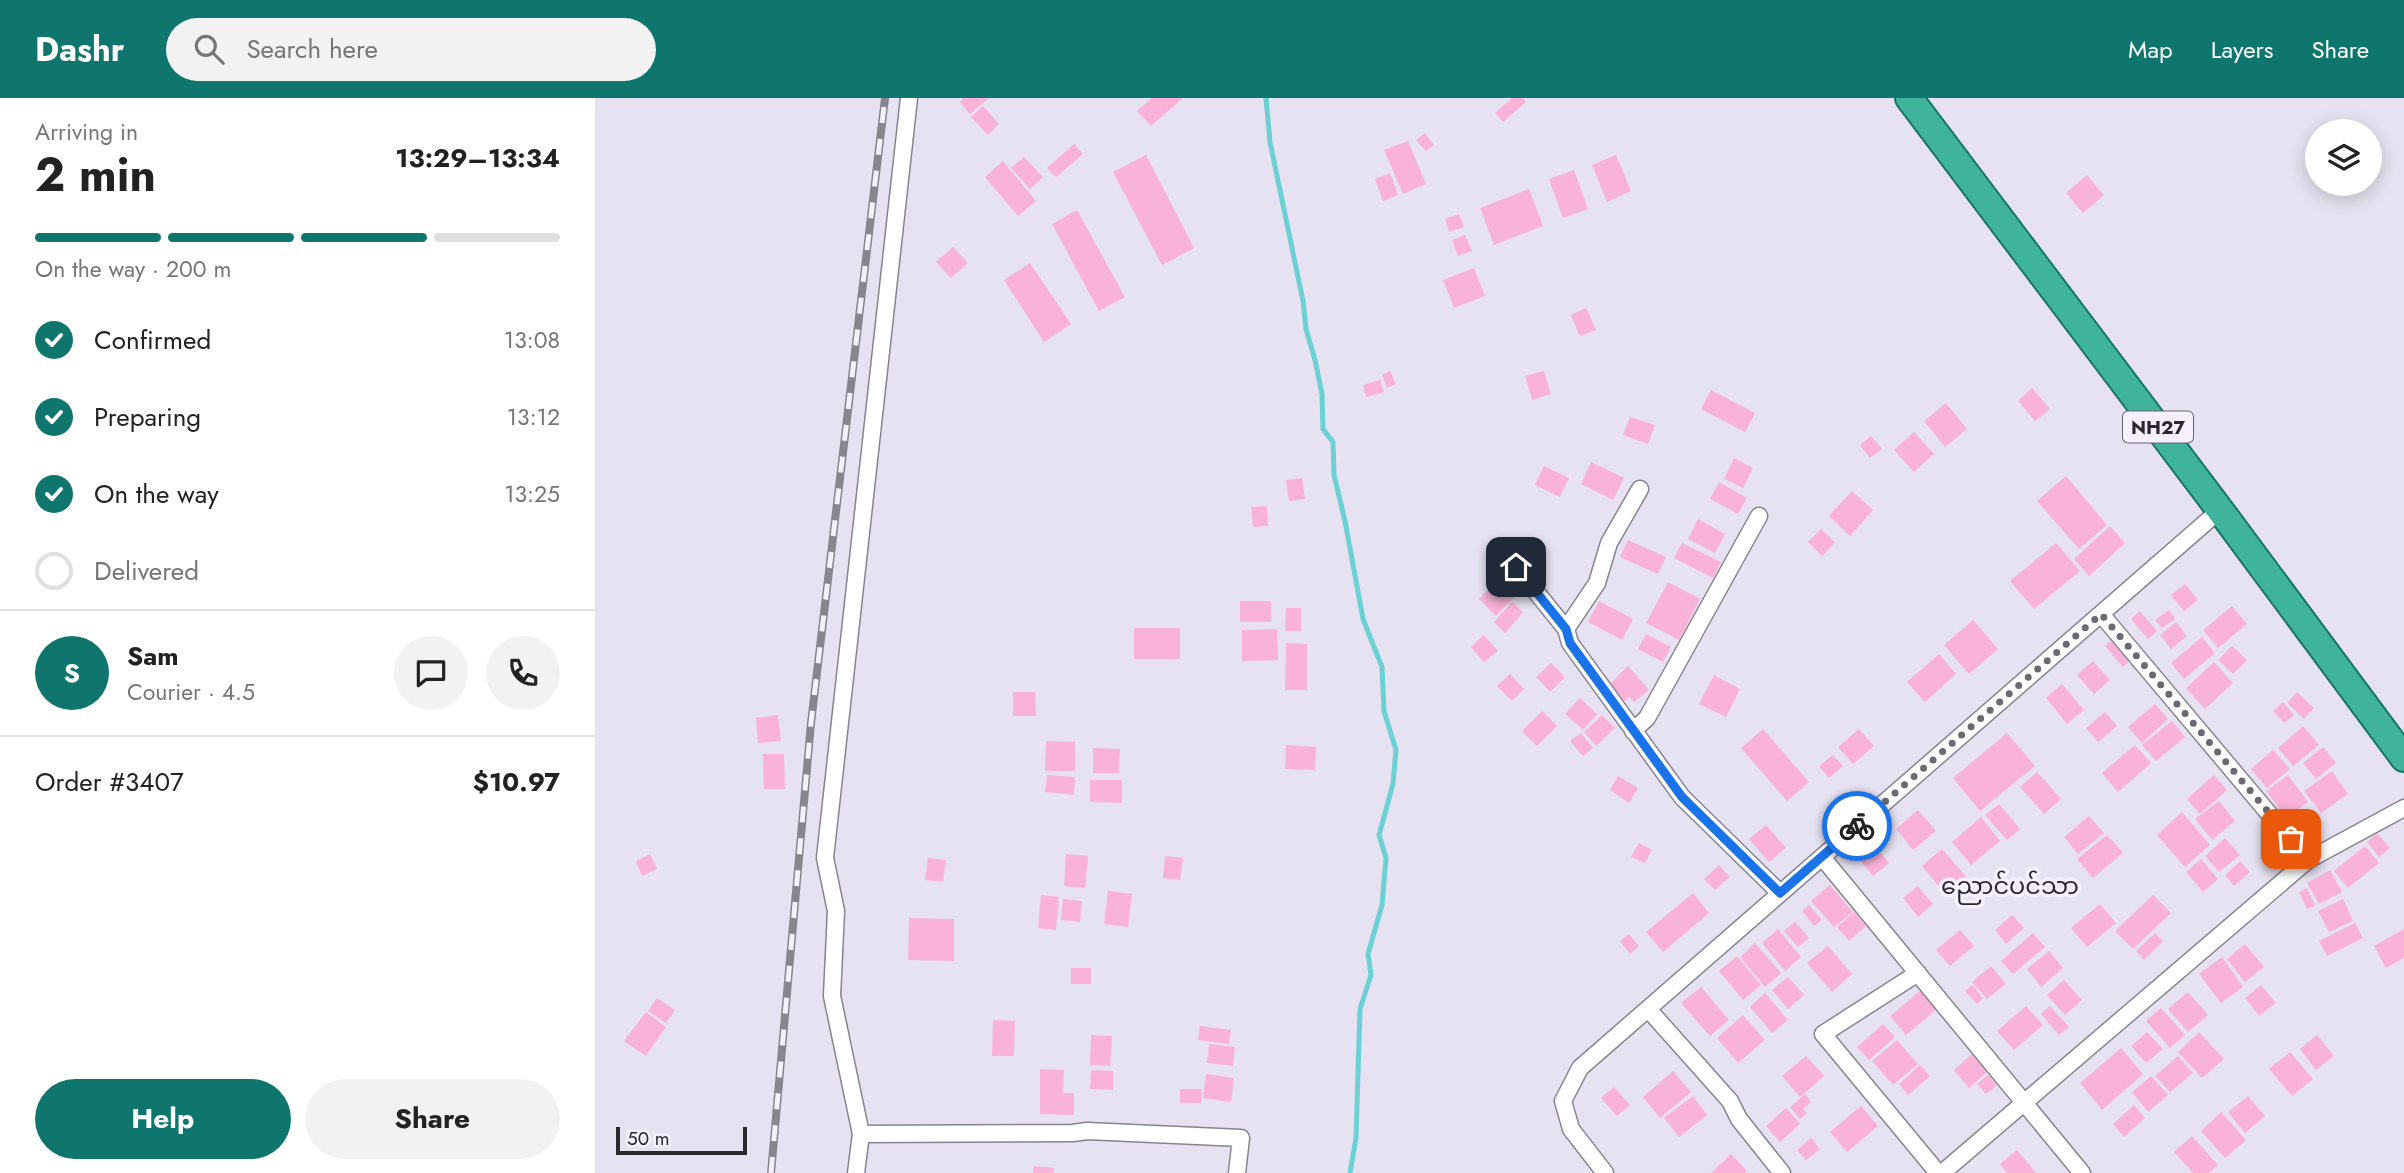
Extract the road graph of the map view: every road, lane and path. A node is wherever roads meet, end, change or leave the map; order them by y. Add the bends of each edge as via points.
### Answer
1 (909, 98) edge
2 (1909, 98) edge
3 (1640, 489) dead end
4 (2220, 510) junction
5 (1759, 516) dead end
6 (1516, 567) dead end
7 (2101, 614) junction
8 (1566, 629) junction
9 (1633, 731) junction
10 (2404, 758) edge
11 (2404, 808) edge
12 (1822, 856) junction
13 (2308, 860) junction
14 (1780, 893) junction
15 (1918, 972) junction
16 (1648, 1009) junction
17 (2025, 1101) junction
18 (861, 1134) junction
19 (856, 1173) edge
20 (1237, 1173) edge
21 (1605, 1173) edge
22 (1782, 1173) edge
23 (1940, 1173) edge
24 (2082, 1173) edge

1 - 18 street via 825,858 836,911 832,996
2 - 4 highway, NH27
3 - 8 street via 1609,543 1597,583
4 - 7 street
4 - 10 highway, NH27
5 - 9 street via 1647,719
6 - 8 street
7 - 12 street
7 - 13 street
8 - 9 street via 1570,643
9 - 14 street via 1682,797
11 - 13 street
12 - 14 street
12 - 15 street
13 - 17 street
14 - 16 street
15 - 17 street
15 - 23 street via 1823,1034
16 - 21 street via 1580,1068 1563,1101 1571,1129
16 - 22 street via 1730,1101
17 - 23 street
17 - 24 street
18 - 19 street
18 - 20 street via 1087,1131 1241,1138

